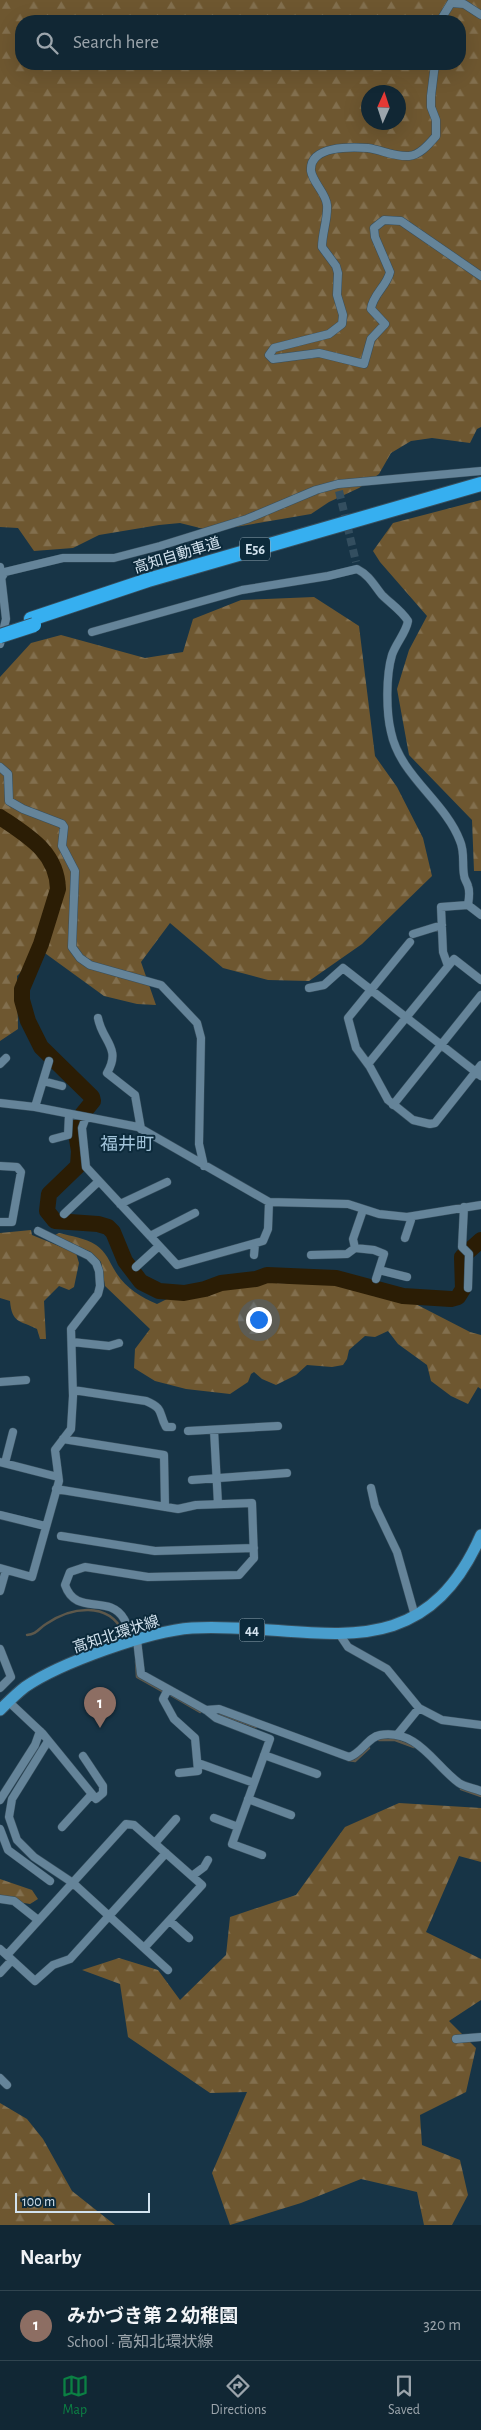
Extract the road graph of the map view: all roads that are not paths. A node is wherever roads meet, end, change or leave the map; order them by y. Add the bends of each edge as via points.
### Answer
1 (444, 15) edge
2 (481, 16) edge
3 (434, 70) edge
4 (481, 276) edge
5 (481, 471) edge
6 (481, 484) edge
7 (481, 492) edge
8 (0, 567) edge
9 (2, 576) junction
10 (33, 622) junction
11 (2, 623) edge
12 (92, 632) dead end
13 (0, 636) edge
14 (0, 644) edge
15 (0, 767) edge
16 (468, 905) junction
17 (481, 915) edge
18 (442, 925) junction
19 (413, 934) dead end
20 (410, 942) dead end
21 (448, 966) junction
22 (481, 980) edge
23 (309, 988) dead end
24 (371, 991) junction
25 (481, 995) edge
26 (98, 1018) dead end
27 (406, 1018) junction
28 (440, 1044) junction
29 (49, 1061) dead end
30 (368, 1064) junction
31 (479, 1071) edge
32 (43, 1081) junction
33 (62, 1086) dead end
34 (0, 1103) edge
35 (393, 1104) junction
36 (36, 1107) junction
37 (79, 1116) junction
38 (141, 1129) junction
39 (53, 1139) dead end
40 (0, 1166) edge
41 (204, 1166) junction
42 (99, 1181) junction
43 (167, 1182) dead end
44 (269, 1202) junction
45 (120, 1204) junction
46 (481, 1205) edge
47 (464, 1208) junction
48 (363, 1210) junction
49 (196, 1213) dead end
50 (64, 1214) dead end
51 (412, 1217) junction
52 (0, 1222) edge
53 (38, 1230) dead end
54 (150, 1236) junction
55 (405, 1238) dead end
56 (255, 1244) junction
57 (159, 1246) junction
58 (355, 1248) junction
59 (254, 1255) dead end
60 (311, 1255) dead end
61 (136, 1267) dead end
62 (379, 1270) junction
63 (407, 1277) dead end
64 (376, 1280) dead end
65 (468, 1288) dead end
66 (72, 1342) junction
67 (119, 1343) dead end
68 (26, 1380) dead end
69 (0, 1382) edge
70 (73, 1390) junction
71 (278, 1426) dead end
72 (172, 1427) dead end
73 (214, 1430) junction
74 (188, 1431) dead end
75 (13, 1432) dead end
76 (63, 1439) junction
77 (3, 1462) edge
78 (287, 1474) dead end
79 (58, 1476) junction
80 (217, 1478) junction
81 (192, 1480) dead end
82 (371, 1488) dead end
83 (56, 1489) junction
84 (218, 1504) junction
85 (165, 1507) junction
86 (0, 1515) edge
87 (45, 1526) junction
88 (481, 1535) edge
89 (61, 1536) dead end
90 (254, 1548) junction
91 (3, 1569) edge
92 (0, 1591) edge
93 (415, 1616) junction
94 (340, 1635) junction
95 (135, 1641) junction
96 (0, 1649) edge
97 (1, 1687) edge
98 (168, 1689) junction
99 (9, 1702) junction
100 (420, 1708) junction
101 (0, 1710) edge
102 (206, 1710) junction
103 (481, 1725) edge
104 (40, 1731) junction
105 (397, 1736) junction
106 (48, 1741) junction
107 (264, 1755) junction
108 (83, 1756) dead end
109 (198, 1763) junction
110 (180, 1773) dead end
111 (317, 1774) dead end
112 (254, 1783) junction
113 (481, 1791) edge
114 (92, 1794) junction
115 (0, 1800) edge
116 (248, 1800) junction
117 (291, 1815) dead end
118 (214, 1818) dead end
119 (176, 1819) dead end
120 (62, 1827) dead end
121 (238, 1827) junction
122 (0, 1831) edge
123 (155, 1843) junction
124 (166, 1853) junction
125 (262, 1855) dead end
126 (208, 1860) dead end
127 (192, 1876) junction
128 (50, 1881) dead end
129 (72, 1883) junction
130 (0, 1899) edge
131 (109, 1916) junction
132 (38, 1920) junction
133 (170, 1921) junction
134 (189, 1938) dead end
135 (144, 1948) junction
136 (0, 1949) edge
137 (9, 1958) junction
138 (168, 1970) dead end
139 (0, 1973) edge
140 (481, 2037) edge
141 (456, 2040) dead end
142 (0, 2078) edge
143 (7, 2085) dead end

1 - 2 street via 451,3 464,4
3 - 4 street via 431,107 436,120 436,136 423,150 411,156 348,148 320,153 314,159 311,171 327,204 322,247 338,273 337,295 343,315 342,324 329,334 274,348 270,355 282,359 318,353 364,364 371,339 385,324 371,309 372,299 390,272 374,228 384,220 401,221
5 - 9 street via 316,490 247,519 160,546 114,558 63,558 5,572
6 - 10 highway, 高知自動車道 / E56 via 148,580
7 - 10 highway, 高知自動車道 / E56
8 - 9 street
9 - 11 street
10 - 11 highway, 高知自動車道 / E56
10 - 13 highway, 高知自動車道 / E56, bridge
11 - 14 street
12 - 16 street via 242,590 312,580 357,566 408,621 392,655 390,668 388,710 391,733 408,768 460,839 464,877 469,888
15 - 41 street via 8,774 9,801 64,827 62,846 75,871 72,947 80,958 90,965 161,985 197,1023 201,1038 199,1144
16 - 17 street
16 - 18 street via 441,907
18 - 19 street
18 - 21 street
20 - 24 street
21 - 22 street via 454,959
21 - 27 street
23 - 24 street via 324,985 343,968
24 - 27 street
24 - 30 street via 348,1018 356,1048
25 - 28 street
26 - 38 street via 113,1052 114,1061 107,1072 135,1095
27 - 28 street
27 - 30 street
28 - 31 street
28 - 35 street
29 - 32 street
30 - 35 street
31 - 35 street via 435,1123 413,1120
32 - 33 street
32 - 36 street
34 - 36 street
36 - 37 street
37 - 38 street
37 - 39 street via 68,1135
37 - 42 street via 86,1167
38 - 41 street
40 - 52 street via 17,1167 21,1172 12,1222
41 - 44 street
42 - 45 street
42 - 50 street
43 - 45 street
44 - 48 street via 348,1204
44 - 56 street via 267,1236
45 - 54 street
46 - 47 street
47 - 51 street
47 - 65 street
48 - 51 street via 387,1216
48 - 58 street via 353,1239
49 - 54 street
51 - 55 street
53 - 66 street via 89,1256 99,1271 98,1294 72,1330
54 - 57 street
56 - 57 street via 177,1265
56 - 59 street
57 - 61 street
58 - 60 street via 347,1254
58 - 62 street via 384,1254
62 - 63 street
62 - 64 street
66 - 67 street via 109,1346
66 - 70 street
68 - 69 street
70 - 72 street via 146,1401 163,1414 166,1427
70 - 76 street via 70,1429
71 - 73 street
73 - 74 street
73 - 80 street
75 - 77 street
76 - 79 street via 55,1450
76 - 85 street via 164,1455
77 - 79 street
78 - 80 street
79 - 83 street
80 - 81 street
80 - 84 street
82 - 93 street via 375,1506 397,1552
83 - 85 street
83 - 87 street
84 - 85 street via 178,1509
84 - 90 street via 252,1503
86 - 87 street
87 - 91 street via 32,1577
88 - 93 main road, 高知北環状線 / 44 via 458,1577 429,1607
89 - 90 street via 156,1551
90 - 95 street via 254,1558 239,1575 148,1577 85,1567 70,1572 65,1585 71,1598 78,1603 115,1610 124,1618
91 - 92 street
93 - 94 main road, 高知北環状線 / 44 via 388,1628
94 - 95 main road, 高知北環状線 / 44 via 191,1628
94 - 100 street via 348,1647 386,1669
95 - 98 street via 142,1674
95 - 99 main road, 高知北環状線 / 44 via 42,1677 23,1688
96 - 97 street via 11,1677
98 - 102 street
98 - 109 street via 163,1698 174,1719 195,1738
99 - 101 main road, 高知北環状線 / 44
99 - 104 street
100 - 103 street via 442,1720
100 - 105 street
102 - 105 street via 219,1709 349,1756 377,1735
102 - 107 street via 216,1718 270,1739
104 - 106 street
104 - 115 street via 35,1745
105 - 113 street via 426,1749 460,1783
106 - 114 street
106 - 129 street via 12,1799 9,1817 20,1845
107 - 111 street
107 - 112 street
108 - 114 street via 103,1786 96,1799
109 - 110 street via 198,1771
109 - 112 street
112 - 116 street
114 - 120 street
116 - 117 street
116 - 121 street
118 - 121 street
119 - 123 street
121 - 125 street via 232,1844
122 - 128 street via 8,1850
123 - 124 street
123 - 129 street via 134,1825 126,1824
124 - 127 street
124 - 131 street
126 - 127 street
127 - 133 street via 202,1886
129 - 131 street
129 - 132 street
130 - 132 street via 14,1900
131 - 135 street
131 - 137 street via 70,1959 53,1964 36,1981
132 - 137 street
133 - 134 street
133 - 135 street
135 - 138 street
136 - 137 street
137 - 139 street
140 - 141 street
142 - 143 street

